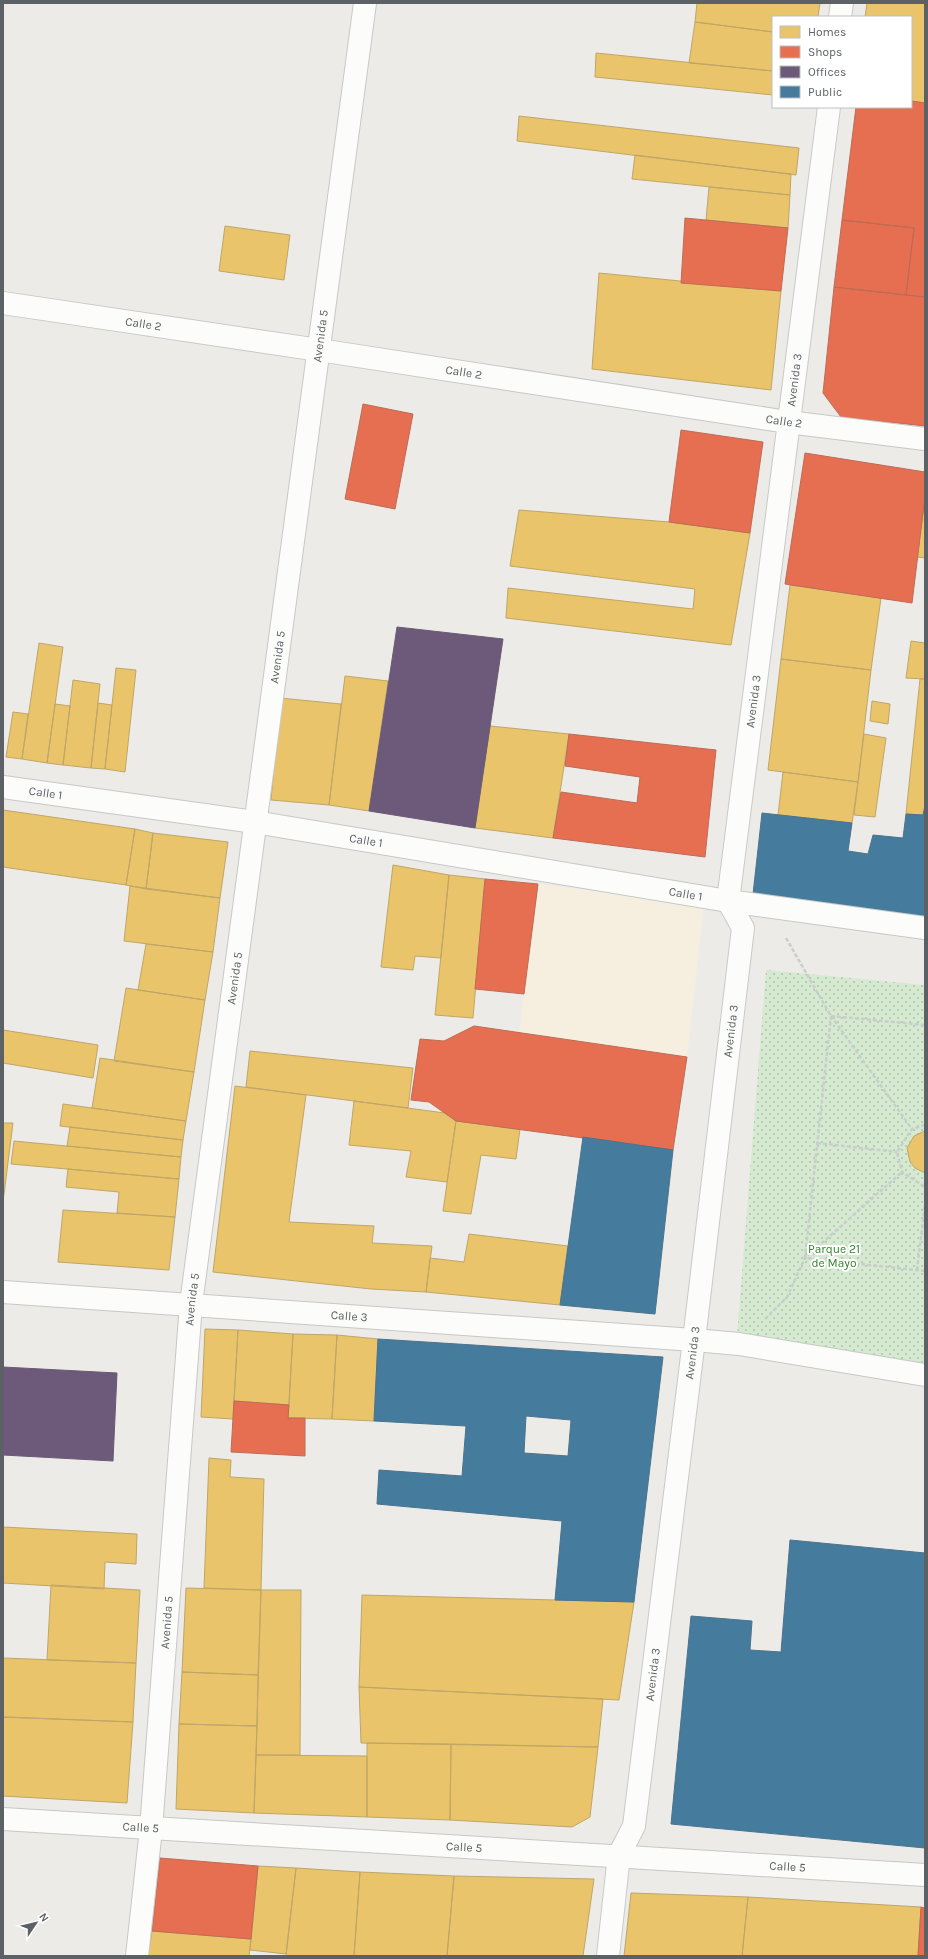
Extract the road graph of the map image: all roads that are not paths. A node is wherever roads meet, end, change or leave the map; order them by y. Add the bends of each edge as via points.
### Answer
1 (365, 3) edge
2 (842, 3) edge
3 (840, 16) edge
4 (829, 108) edge
5 (3, 303) edge
6 (319, 350) junction
7 (788, 422) junction
8 (925, 439) edge
9 (3, 787) edge
10 (255, 822) junction
11 (728, 901) junction
12 (925, 928) edge
13 (3, 1292) edge
14 (191, 1304) junction
15 (694, 1340) junction
16 (925, 1375) edge
17 (3, 1819) edge
18 (151, 1829) junction
19 (619, 1855) junction
20 (925, 1874) edge
21 (137, 1956) edge
22 (608, 1956) edge

1 - 6 street, Avenida 5
2 - 3 street
4 - 7 street, Avenida 3
5 - 6 street, Calle 2
6 - 7 street, Calle 2
6 - 10 street, Avenida 5
7 - 8 street, Calle 2
7 - 11 street, Avenida 3
9 - 10 street, Calle 1
10 - 11 street, Calle 1
10 - 14 street, Avenida 5
11 - 12 street, Calle 1
11 - 15 street, Avenida 3 via 742,928
13 - 14 street, Calle 3
14 - 15 street, Calle 3
14 - 18 street, Avenida 5
15 - 16 street, Calle 3 via 739,1344
15 - 19 street, Avenida 3 via 634,1826
17 - 18 street, Calle 5
18 - 19 street, Calle 5
18 - 21 street, Avenida 5
19 - 20 street, Calle 5
19 - 22 street, Avenida 3

